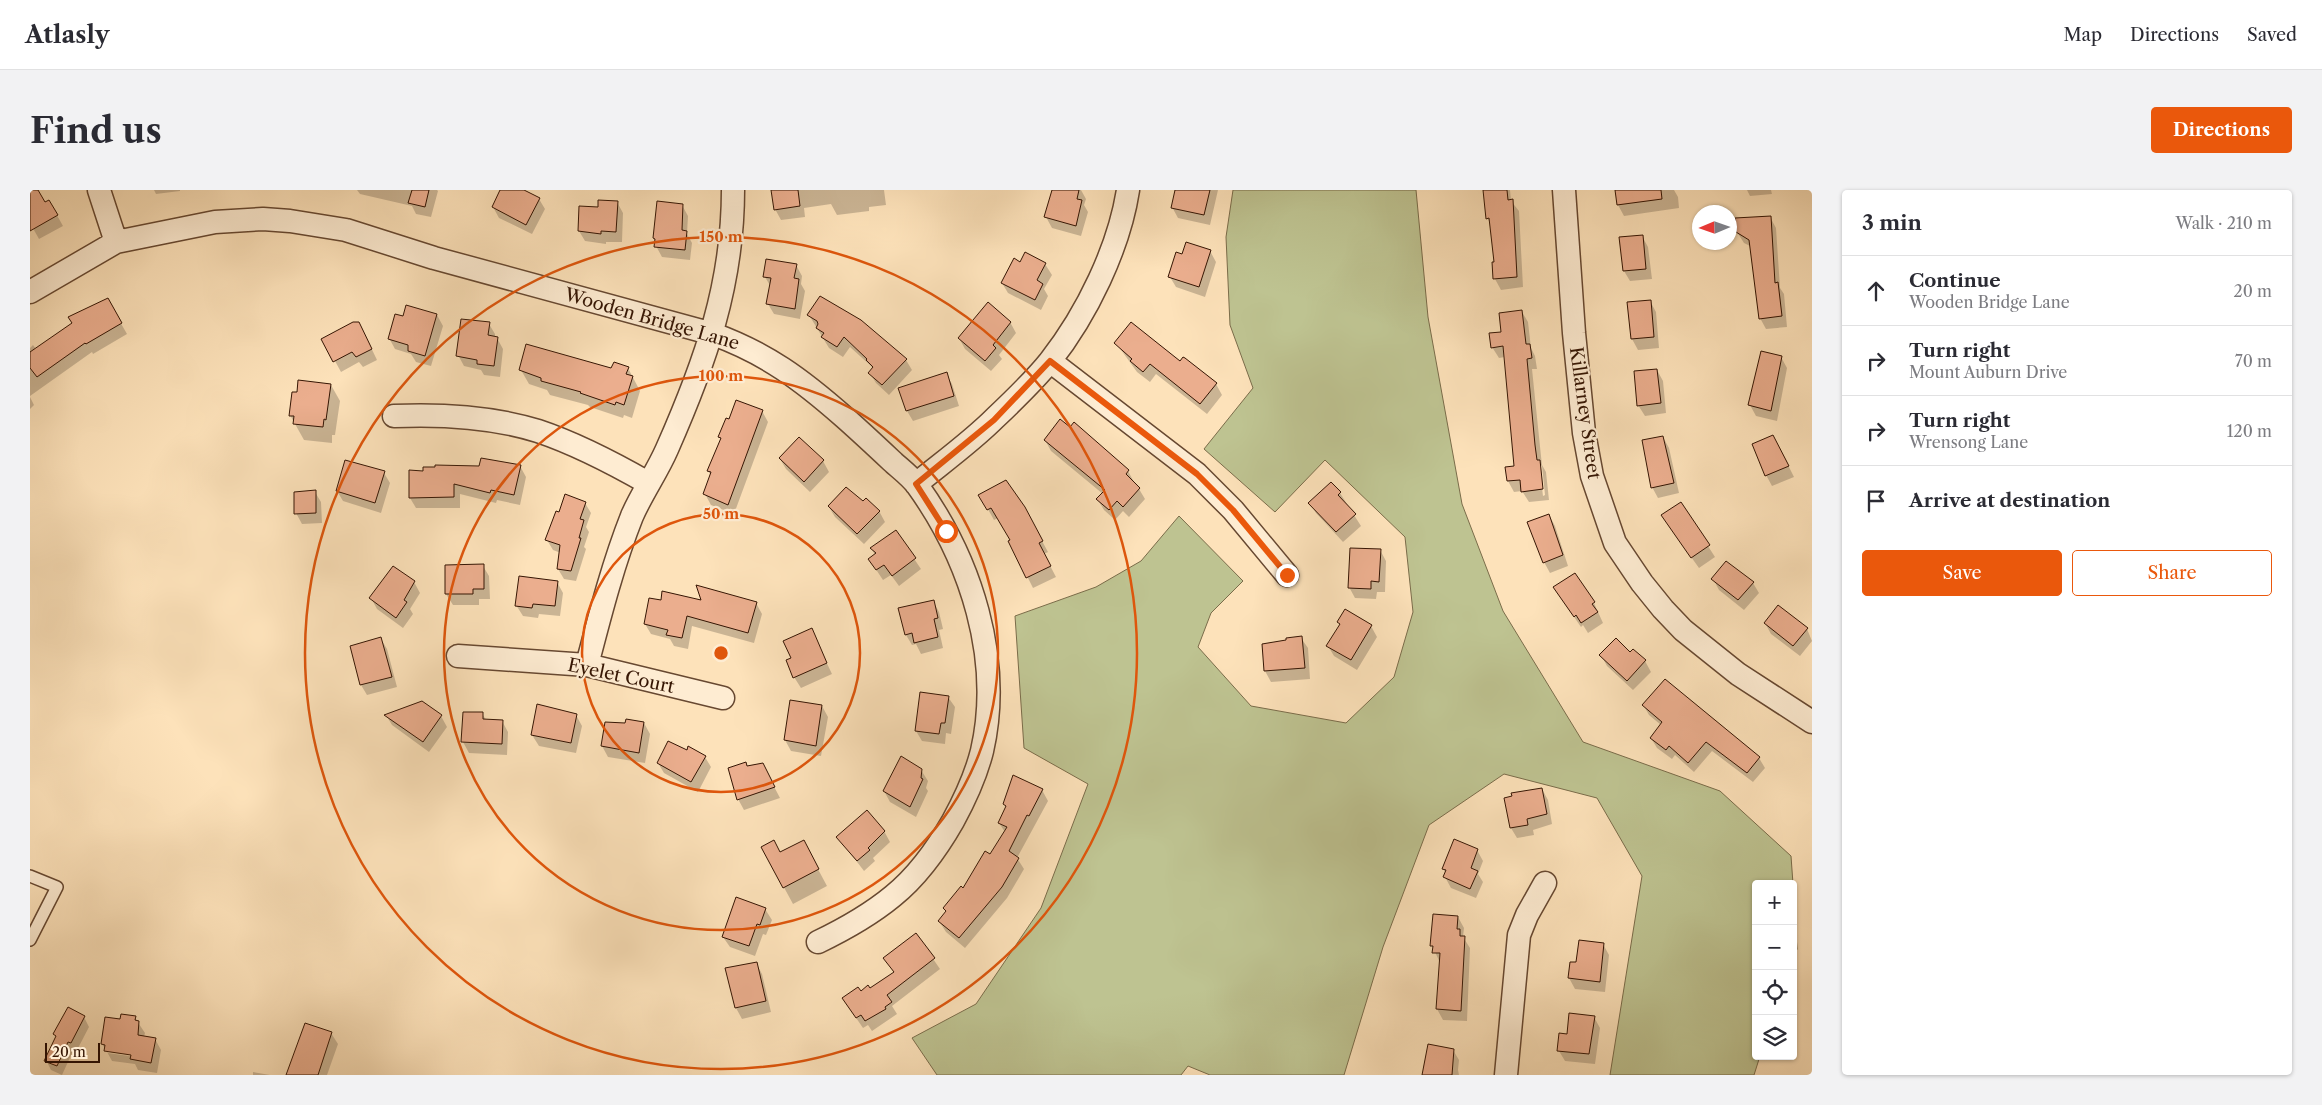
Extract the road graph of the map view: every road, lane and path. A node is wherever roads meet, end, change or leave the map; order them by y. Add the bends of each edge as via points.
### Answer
1 (99, 190) edge
2 (733, 190) edge
3 (1128, 190) edge
4 (1564, 190) edge
5 (116, 242) junction
6 (30, 292) edge
7 (713, 334) junction
8 (1050, 361) junction
9 (394, 416) dead end
10 (648, 484) junction
11 (916, 484) junction
12 (1287, 575) dead end
13 (458, 656) dead end
14 (587, 665) junction
15 (723, 698) dead end
16 (1812, 722) edge
17 (30, 876) edge
18 (1545, 883) dead end
19 (30, 940) edge
20 (818, 942) dead end
21 (1506, 1075) edge

1 - 5 street
2 - 7 street via 731,240
3 - 8 street via 1122,224 1110,256 1073,328
4 - 16 street, Killarney Street via 1584,433 1592,476 1615,543 1663,610 1683,630 1738,674
5 - 6 street, Wooden Bridge Lane
5 - 7 street, Wooden Bridge Lane via 215,222 290,221 346,230 434,258
7 - 10 street via 667,449
7 - 11 street, Wooden Bridge Lane via 756,351 809,386
8 - 11 street via 994,420
8 - 12 street via 1197,474 1233,510
9 - 10 street via 466,417 536,430 601,457
10 - 14 street via 618,555
11 - 20 street, Wooden Bridge Lane via 946,531 979,615 989,676 982,750 960,807 930,857 894,895 846,929
13 - 14 street, Eyelet Court
14 - 15 street, Eyelet Court
17 - 19 lane via 58,887
18 - 21 street via 1519,935

